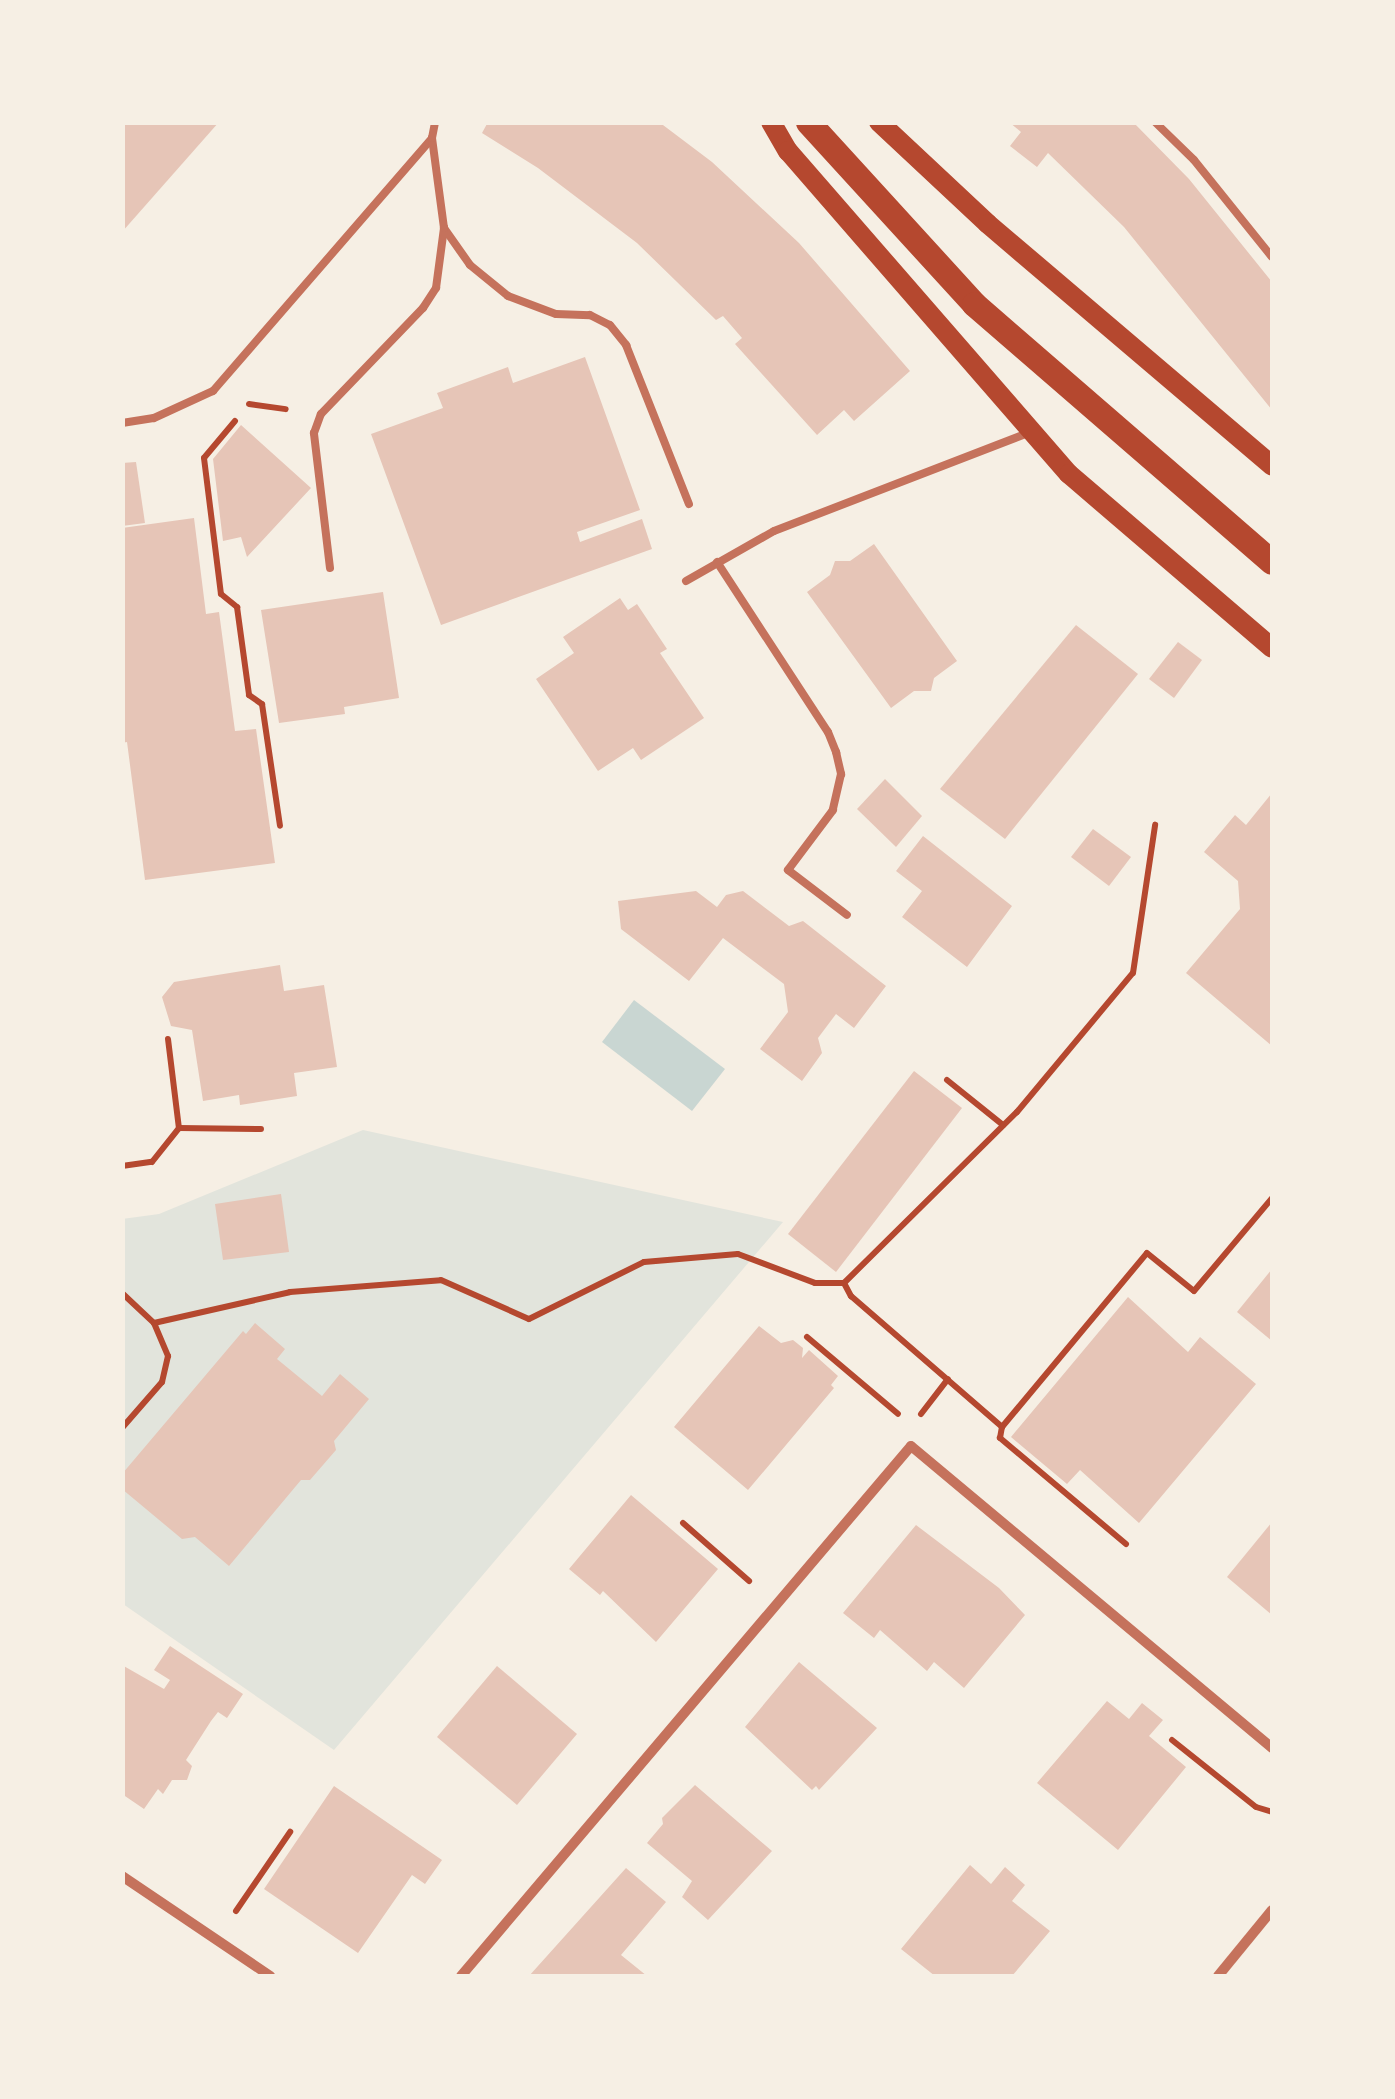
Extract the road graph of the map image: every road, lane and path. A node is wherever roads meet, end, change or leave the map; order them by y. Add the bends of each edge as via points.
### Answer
1 (435, 122) edge
2 (771, 122) edge
3 (808, 122) edge
4 (880, 122) edge
5 (1155, 122) edge
6 (432, 138) junction
7 (444, 228) junction
8 (1272, 257) edge
9 (321, 414) junction
10 (122, 423) edge
11 (1031, 432) junction
12 (1272, 466) edge
13 (688, 504) dead end
14 (717, 562) junction
15 (1272, 562) edge
16 (330, 568) dead end
17 (686, 581) dead end
18 (1272, 648) edge
19 (1155, 825) dead end
20 (280, 826) dead end
21 (847, 915) dead end
22 (168, 1039) dead end
23 (947, 1080) dead end
24 (1003, 1125) junction
25 (179, 1128) junction
26 (261, 1129) dead end
27 (122, 1166) edge
28 (1272, 1198) edge
29 (844, 1284) junction
30 (122, 1293) edge
31 (154, 1324) junction
32 (807, 1338) dead end
33 (948, 1379) junction
34 (921, 1414) dead end
35 (907, 1422) dead end
36 (1002, 1427) junction
37 (122, 1428) edge
38 (682, 1523) dead end
39 (1126, 1544) dead end
40 (775, 1604) junction
41 (1172, 1740) dead end
42 (1272, 1748) edge
43 (1272, 1812) edge
44 (290, 1832) dead end
45 (122, 1876) edge
46 (1272, 1910) edge
47 (232, 1916) dead end
48 (270, 1976) edge
49 (461, 1976) edge
50 (1218, 1976) edge

1 - 6 lane
2 - 11 main road via 788,151
3 - 15 main road via 974,304
4 - 12 main road via 988,224
5 - 8 lane
6 - 7 lane
6 - 10 lane via 212,391 154,418
7 - 9 lane via 442,265 430,298
7 - 13 lane via 470,265 508,296 610,325 626,345
9 - 16 lane via 312,450
9 - 20 path via 250,403 204,458 221,594 237,607 249,695 262,704
11 - 14 lane via 774,531
11 - 18 main road via 1091,496
14 - 17 lane
14 - 21 lane via 836,752 841,774 833,810 788,870
19 - 24 path via 1133,973
22 - 25 path
23 - 24 path
24 - 29 path
25 - 26 path
25 - 27 path via 152,1162
28 - 36 path via 1194,1291 1147,1252
29 - 31 path via 816,1283 738,1254 644,1262 529,1319 441,1280 290,1292
29 - 33 path
30 - 31 path
31 - 37 path via 168,1356 162,1382
32 - 35 path
33 - 34 path
33 - 36 path
36 - 39 path via 1000,1438
38 - 40 path
40 - 42 street via 911,1446
40 - 49 street
41 - 43 path via 1256,1807
44 - 47 path
45 - 48 street
46 - 50 street

